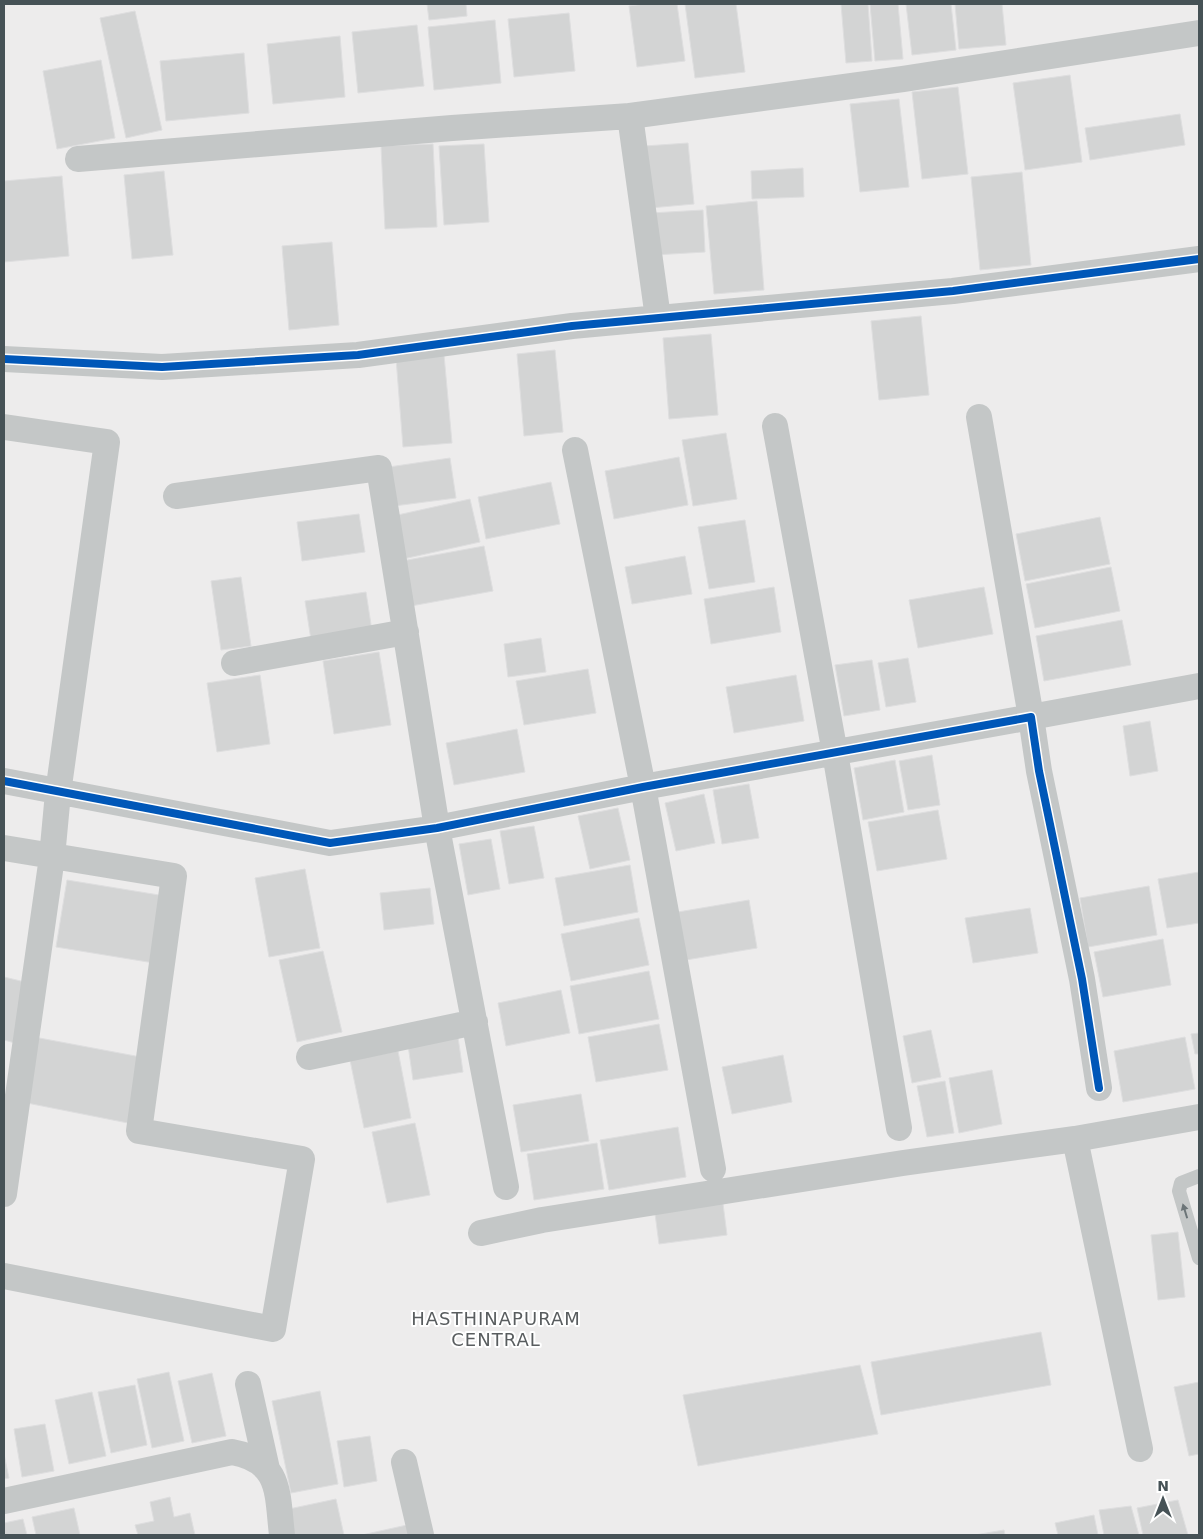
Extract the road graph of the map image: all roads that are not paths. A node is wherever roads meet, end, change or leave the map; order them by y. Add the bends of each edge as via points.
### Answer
1 (1199, 33) edge
2 (630, 116) junction
3 (78, 159) dead end
4 (1199, 259) edge
5 (658, 318) junction
6 (4, 359) edge
7 (979, 417) dead end
8 (775, 426) dead end
9 (4, 428) edge
10 (574, 450) dead end
11 (176, 496) dead end
12 (406, 632) junction
13 (234, 662) dead end
14 (1199, 686) edge
15 (1031, 717) junction
16 (835, 753) junction
17 (4, 781) edge
18 (644, 787) junction
19 (58, 792) junction
20 (437, 828) junction
21 (4, 848) edge
22 (52, 857) junction
23 (475, 1022) junction
24 (309, 1057) dead end
25 (1099, 1088) dead end
26 (1199, 1117) edge
27 (899, 1128) dead end
28 (1075, 1139) junction
29 (713, 1169) dead end
30 (1199, 1176) edge
31 (506, 1187) dead end
32 (4, 1194) edge
33 (481, 1234) dead end
34 (1199, 1258) edge
35 (4, 1276) edge
36 (248, 1384) dead end
37 (1140, 1449) dead end
38 (404, 1462) dead end
39 (267, 1469) junction
40 (4, 1501) edge
41 (282, 1535) edge
42 (421, 1535) edge

1 - 2 street via 902,79
2 - 3 street
2 - 5 street
4 - 5 street via 962,290
5 - 6 street via 572,326 358,355 299,359 162,367
7 - 15 street
8 - 16 street
9 - 19 street via 107,442
10 - 18 street
11 - 12 street via 379,468
12 - 13 street
12 - 20 street
14 - 15 street
15 - 16 street
15 - 25 street via 1082,979
16 - 18 street
16 - 27 street
17 - 19 street
18 - 20 street
18 - 29 street
19 - 20 street via 330,844
19 - 22 street
20 - 23 street
21 - 22 street
22 - 32 street
22 - 35 street via 174,876 138,1131 302,1159 273,1329
23 - 24 street
23 - 31 street
26 - 28 street
28 - 33 street via 542,1220
28 - 37 street
34 -> 30 lane via 1179,1191 1181,1184
36 - 39 street
38 - 42 street
39 - 40 street via 250,1457 232,1452
39 - 41 street via 275,1481

